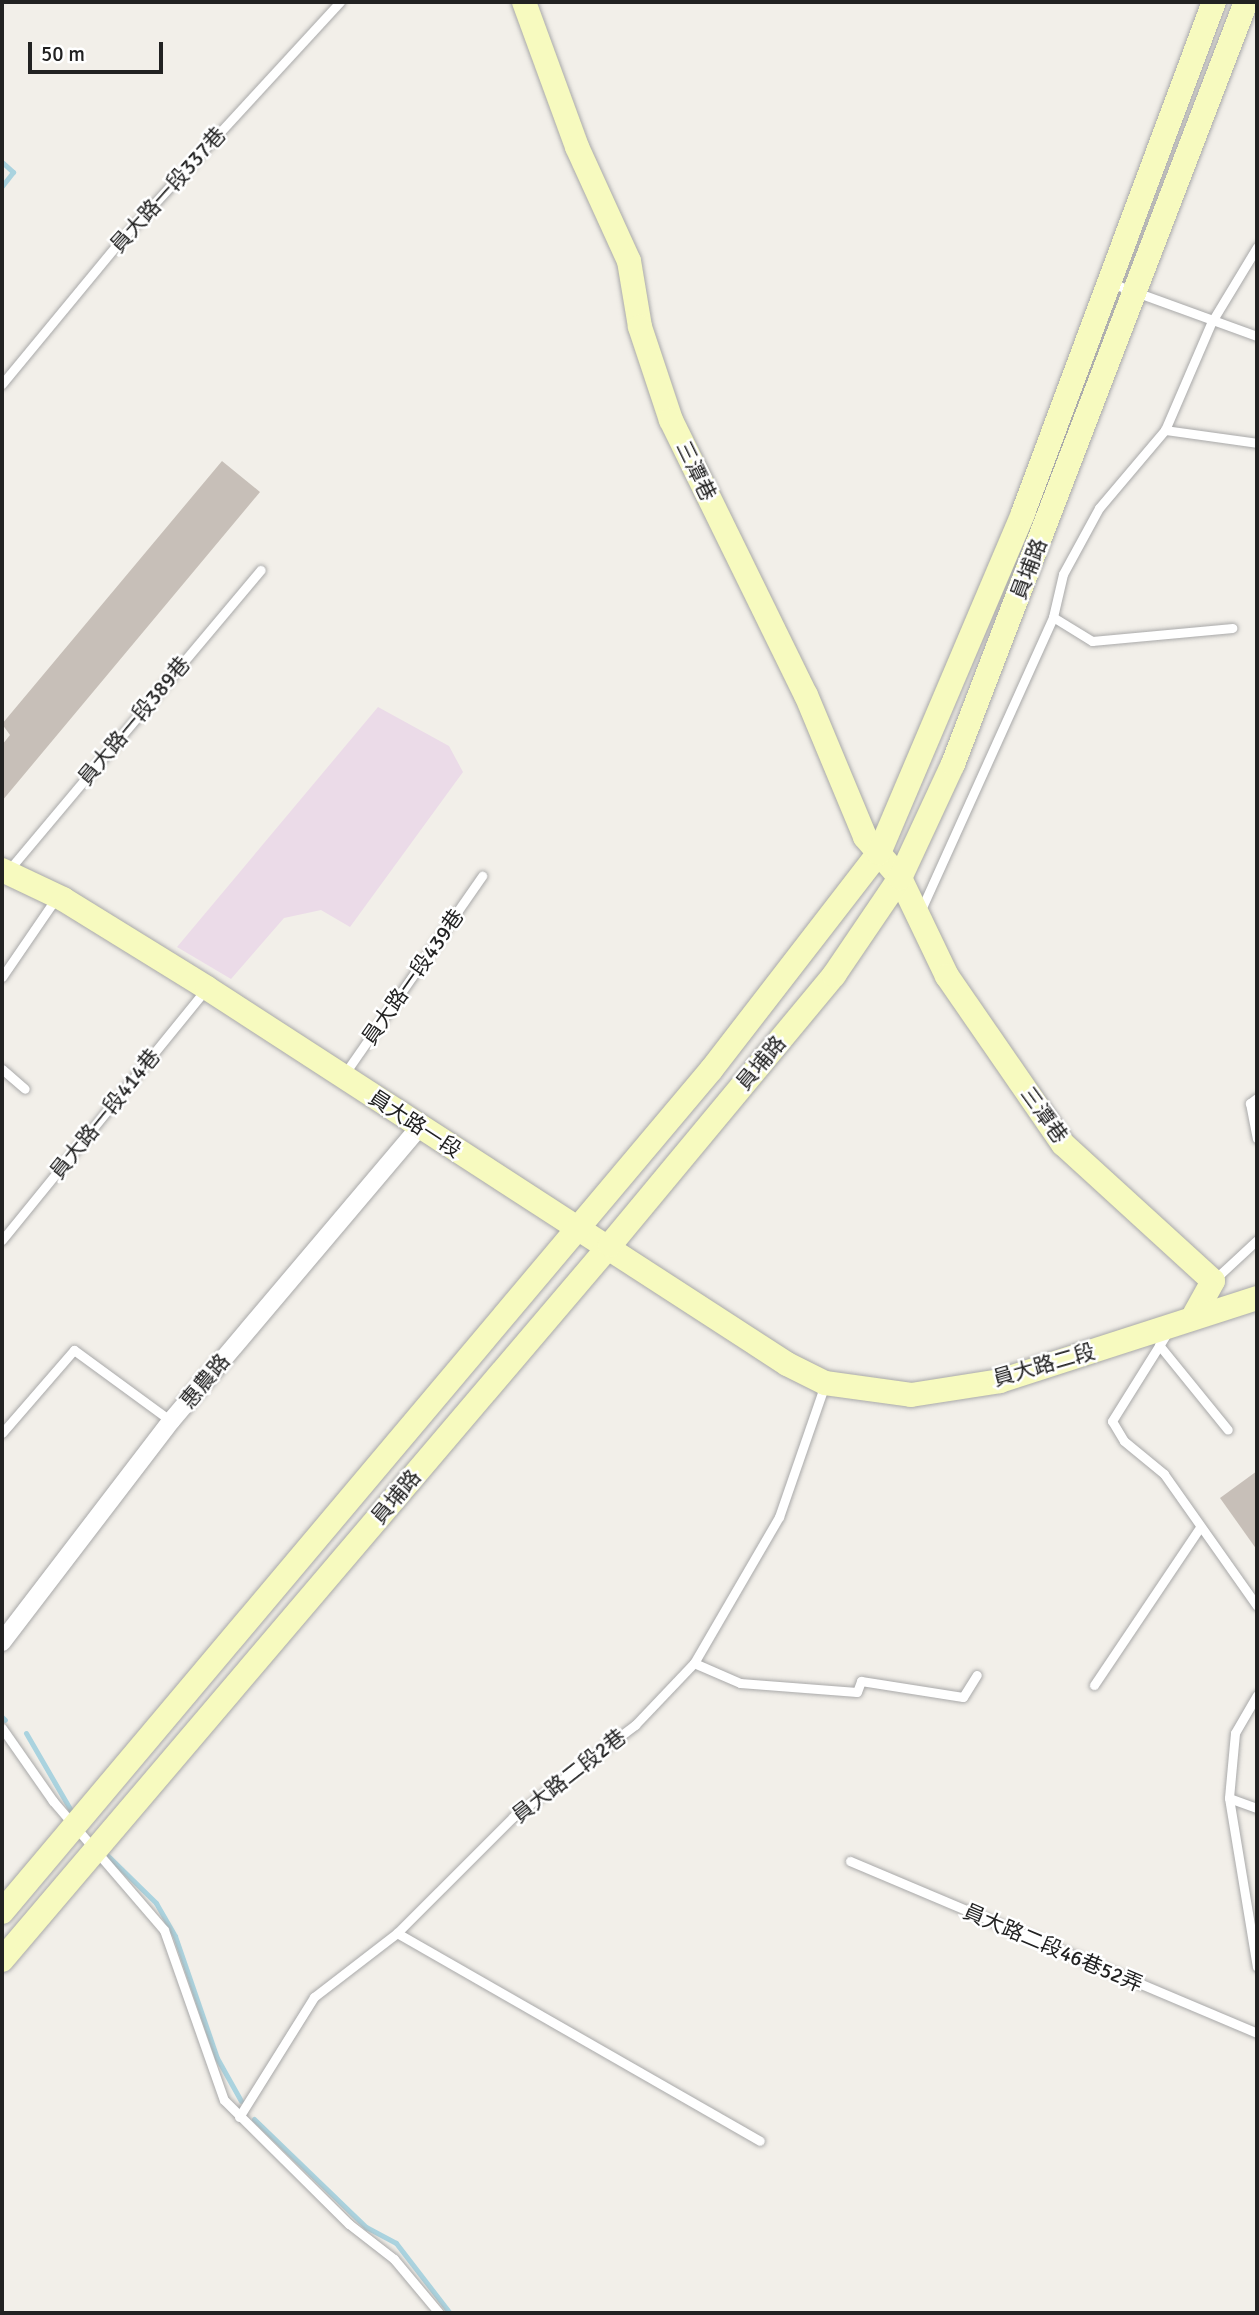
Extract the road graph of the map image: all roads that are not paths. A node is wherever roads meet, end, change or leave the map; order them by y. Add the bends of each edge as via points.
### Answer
1 (340, 2) edge
2 (524, 2) edge
3 (1214, 2) edge
4 (1247, 2) edge
5 (1257, 247) edge
6 (1110, 282) junction
7 (1137, 292) junction
8 (1210, 323) junction
9 (1257, 336) edge
10 (2, 384) edge
11 (1165, 430) junction
12 (1257, 443) edge
13 (261, 570) dead end
14 (1052, 617) junction
15 (1231, 628) dead end
16 (879, 853) junction
17 (5, 871) edge
18 (482, 876) dead end
19 (900, 878) junction
20 (57, 896) junction
21 (917, 920) junction
22 (2, 977) edge
23 (207, 988) junction
24 (2, 1069) edge
25 (342, 1077) junction
26 (25, 1089) dead end
27 (1257, 1098) edge
28 (419, 1128) junction
29 (1257, 1138) edge
30 (578, 1225) junction
31 (2, 1240) edge
32 (1257, 1240) edge
33 (610, 1245) junction
34 (1213, 1281) junction
35 (1257, 1298) edge
36 (1184, 1318) junction
37 (1159, 1345) junction
38 (825, 1383) junction
39 (171, 1421) junction
40 (1228, 1430) dead end
41 (2, 1433) edge
42 (1199, 1529) junction
43 (1257, 1606) edge
44 (2, 1642) edge
45 (694, 1663) junction
46 (977, 1675) dead end
47 (1094, 1685) dead end
48 (1257, 1695) edge
49 (2, 1728) edge
50 (1230, 1798) junction
51 (1257, 1808) edge
52 (75, 1827) junction
53 (94, 1852) junction
54 (850, 1861) dead end
55 (2, 1912) edge
56 (397, 1933) junction
57 (2, 1960) edge
58 (1257, 1967) edge
59 (1257, 2033) edge
60 (239, 2117) junction
61 (760, 2141) dead end
62 (439, 2313) edge

1 - 10 lane, 員大路一段337巷 via 120,241
2 - 16 street, 三潭巷 via 577,147 629,261 640,327 671,420 806,695 865,837
3 - 6 street, 員埔路
4 - 7 street, 員埔路
5 - 8 lane
6 - 7 lane
6 - 16 street, 員埔路 via 1023,513
7 - 8 lane
7 - 19 street, 員埔路 via 953,764
8 - 9 lane
8 - 11 lane
11 - 12 lane
11 - 14 lane via 1100,508 1063,574
13 - 17 lane, 員大路一段389巷
14 - 15 lane via 1092,641
14 - 21 lane
16 - 19 street, 三潭巷
16 - 30 street, 員埔路 via 711,1070
17 - 20 street, 員大路一段
18 - 25 lane, 員大路一段439巷 via 415,981
19 - 21 street, 三潭巷
19 - 33 street, 員埔路 via 834,975
20 - 22 lane
20 - 23 street, 員大路一段
21 - 34 street, 三潭巷 via 947,976 1063,1144
23 - 25 street, 員大路一段
23 - 31 lane, 員大路一段414巷
24 - 26 lane
25 - 28 street, 員大路一段
27 - 29 lane via 1250,1104
28 - 30 street, 員大路一段
28 - 39 street, 惠農路
30 - 33 street, 員大路一段
30 - 52 street, 員埔路
32 - 34 lane
33 - 38 street, 員大路一段 via 787,1364
33 - 53 street, 員埔路
34 - 36 street
35 - 36 street, 員大路二段
36 - 37 lane
36 - 38 street, 員大路二段 via 999,1381 911,1395
37 - 40 lane
37 - 42 lane via 1112,1421 1124,1441 1164,1474
38 - 45 lane, 員大路二段2巷 via 779,1517
39 - 41 lane via 74,1349
39 - 44 street, 惠農路
42 - 43 lane
42 - 47 lane
45 - 46 lane via 740,1683 857,1692 861,1681 963,1697
45 - 56 lane, 員大路二段2巷 via 635,1725 513,1818
48 - 50 lane via 1236,1733
49 - 52 lane
50 - 51 lane
50 - 58 lane
52 - 53 lane
52 - 55 street, 員埔路
53 - 57 street, 員埔路
53 - 60 lane via 164,1930 212,2079
54 - 59 lane, 員大路二段46巷52弄
56 - 60 lane, 員大路二段2巷 via 305,2007
56 - 61 lane
60 - 62 lane via 349,2224 394,2259

